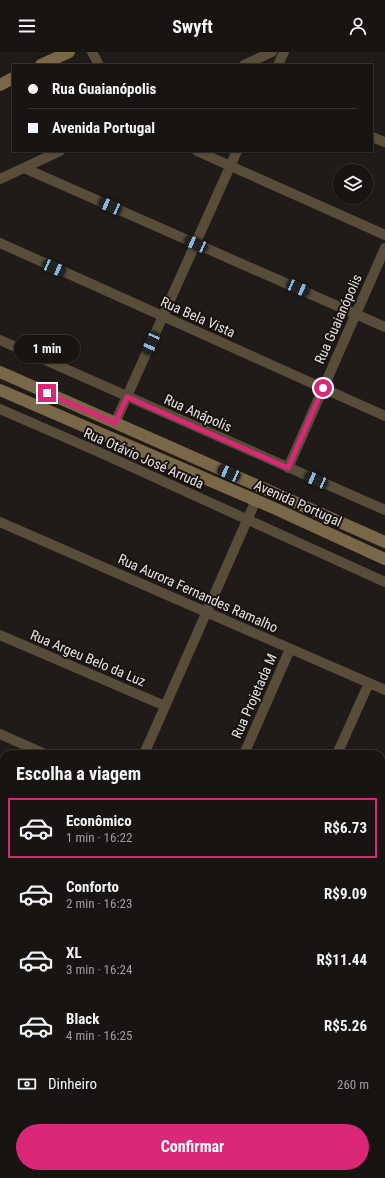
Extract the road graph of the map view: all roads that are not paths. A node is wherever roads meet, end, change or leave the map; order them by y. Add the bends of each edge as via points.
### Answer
1 (69, 52) edge
2 (92, 52) edge
3 (272, 52) edge
4 (284, 52) edge
5 (47, 59) edge
6 (248, 63) edge
7 (98, 64) edge
8 (261, 64) edge
9 (278, 64) edge
10 (12, 79) edge
11 (0, 85) edge
12 (373, 137) edge
13 (385, 142) edge
14 (58, 152) edge
15 (199, 152) edge
16 (238, 152) edge
17 (231, 166) junction
18 (24, 168) junction
19 (0, 180) edge
20 (385, 235) edge
21 (0, 243) edge
22 (196, 244) junction
23 (385, 248) edge
24 (356, 314) junction
25 (163, 316) junction
26 (385, 326) edge
27 (0, 340) edge
28 (0, 372) edge
29 (323, 388) junction
30 (0, 390) edge
31 (127, 397) junction
32 (0, 409) edge
33 (385, 416) edge
34 (115, 423) junction
35 (288, 468) junction
36 (256, 500) junction
37 (385, 510) edge
38 (247, 520) junction
39 (0, 522) edge
40 (385, 542) edge
41 (385, 559) edge
42 (385, 582) edge
43 (206, 612) junction
44 (0, 635) edge
45 (290, 649) junction
46 (369, 684) junction
47 (385, 690) edge
48 (165, 706) junction
49 (0, 734) edge
50 (33, 750) edge
51 (146, 750) edge
52 (246, 750) edge
53 (339, 750) edge

1 - 5 main road
2 - 7 street
3 - 6 street
4 - 9 street
6 - 8 street
10 - 11 main road
12 - 13 street
14 - 18 street
15 - 17 street
16 - 17 street
17 - 20 street
17 - 22 street
18 - 19 street
18 - 22 street
21 - 25 street, Rua Bela Vista
22 - 24 street
22 - 25 street
23 - 24 street, Rua Guaianópolis
24 - 26 street
24 - 29 street, Rua Guaianópolis
25 - 29 street, Rua Bela Vista
25 - 31 street
27 - 31 street, Rua Anápolis
28 - 34 main road, Avenida Portugal
29 - 33 street, Rua Bela Vista
29 - 35 street, Rua Guaianópolis
30 - 36 main road, Avenida Portugal
31 - 34 street
31 - 35 street, Rua Anápolis
32 - 38 street, Rua Otávio José Arruda
34 - 40 main road, Avenida Portugal
35 - 37 street, Rua Anápolis
36 - 38 street
36 - 41 main road, Avenida Portugal
38 - 42 street, Rua Otávio José Arruda
38 - 43 street
39 - 43 street, Rua Aurora Fernandes Ramalho
43 - 45 street, Rua Aurora Fernandes Ramalho
43 - 48 street
44 - 48 street, Rua Argeu Belo da Luz
45 - 46 street, Rua Aurora Fernandes Ramalho
45 - 52 street, Rua Projetada M
46 - 47 street, Rua Aurora Fernandes Ramalho
46 - 53 street
48 - 51 street
49 - 50 street

